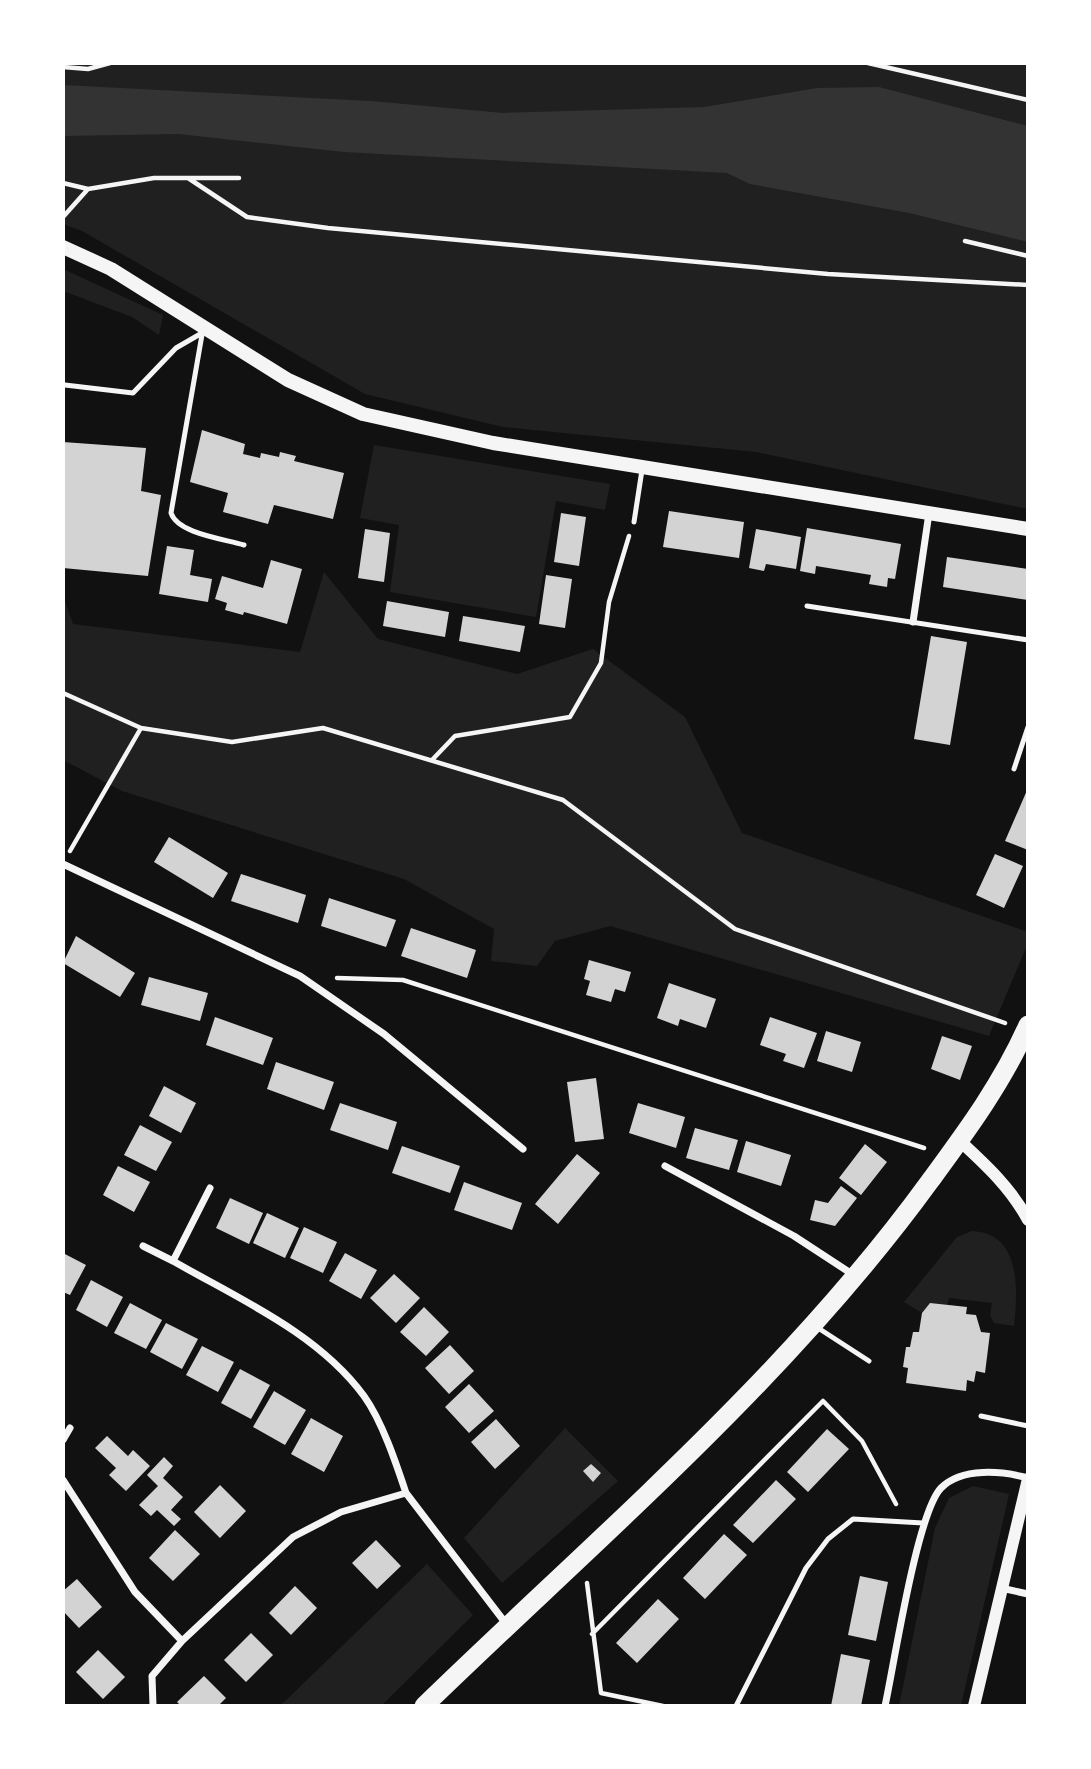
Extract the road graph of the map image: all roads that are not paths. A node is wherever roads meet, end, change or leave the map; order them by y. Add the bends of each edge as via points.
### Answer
1 (63, 247) edge
2 (202, 329) junction
3 (65, 385) dead end
4 (642, 467) junction
5 (929, 513) junction
6 (634, 522) road end
7 (1028, 529) edge
8 (244, 545) dead end
9 (807, 606) dead end
10 (913, 622) junction
11 (1028, 640) edge
12 (1028, 727) edge
13 (1014, 769) dead end
14 (63, 864) edge
15 (1027, 1027) edge
16 (523, 1149) dead end
17 (954, 1149) junction
18 (665, 1166) dead end
19 (210, 1188) dead end
20 (1028, 1220) edge
21 (143, 1246) dead end
22 (173, 1261) junction
23 (855, 1276) junction
24 (813, 1324) junction
25 (869, 1361) dead end
26 (981, 1416) dead end
27 (1028, 1426) edge
28 (70, 1428) dead end
29 (63, 1440) edge
30 (1028, 1478) edge
31 (63, 1480) edge
32 (406, 1493) junction
33 (923, 1523) junction
34 (1001, 1588) junction
35 (1028, 1594) edge
36 (508, 1626) junction
37 (182, 1641) junction
38 (153, 1706) edge
39 (424, 1706) edge
40 (736, 1706) edge
41 (885, 1706) edge
42 (974, 1706) edge

1 - 2 main road via 111,269
2 - 3 lane via 176,348 133,393
2 - 4 main road via 288,380 363,414 493,443
2 - 8 lane via 171,513 184,527
4 - 5 main road
4 - 6 lane
5 - 7 main road
5 - 10 street
9 - 10 lane
10 - 11 lane
12 - 13 lane
14 - 16 street via 300,976 384,1034
15 - 17 highway via 1007,1069
17 - 20 street via 1000,1180
17 - 23 highway
18 - 23 street via 794,1236
19 - 22 street
21 - 22 street
22 - 32 street via 314,1344 364,1396
23 - 24 highway
24 - 25 lane
24 - 36 highway via 714,1428
26 - 27 lane
28 - 29 street
30 - 33 street via 965,1474 940,1488
30 - 34 street
31 - 37 street via 135,1592
32 - 36 street
32 - 37 street via 341,1512 293,1536
33 - 40 lane via 853,1519 828,1539 807,1568
33 - 41 street
34 - 35 street
34 - 42 street
36 - 39 highway
37 - 38 street via 152,1676

